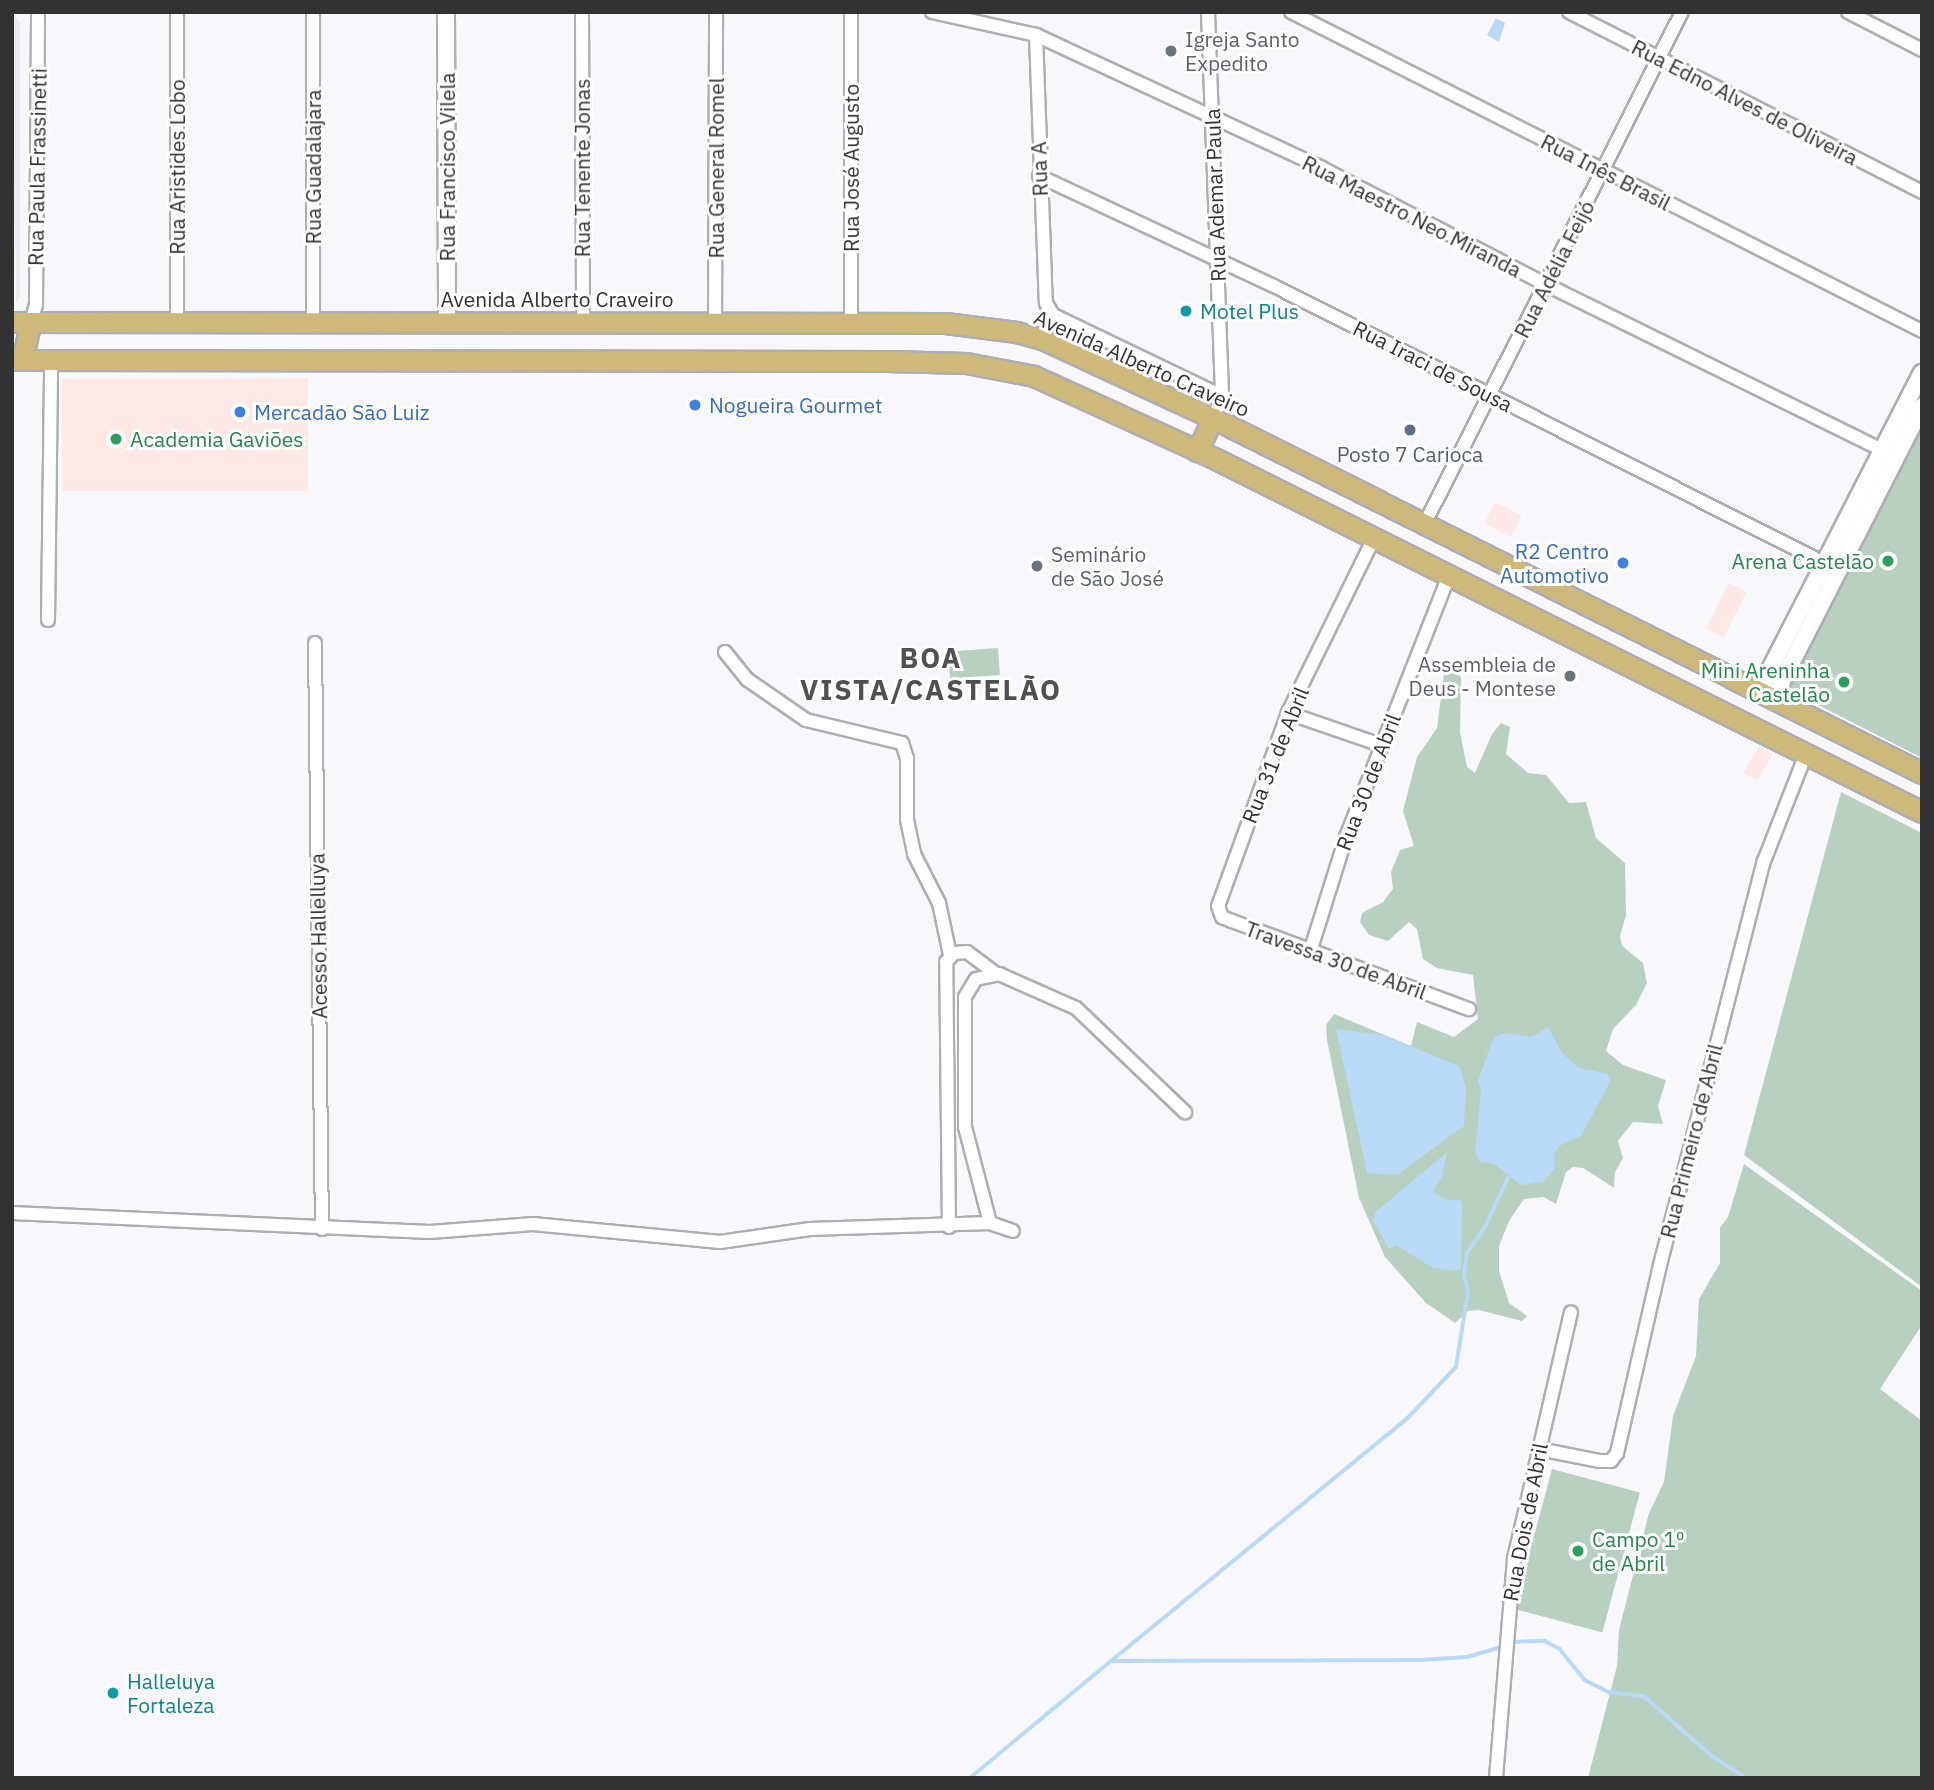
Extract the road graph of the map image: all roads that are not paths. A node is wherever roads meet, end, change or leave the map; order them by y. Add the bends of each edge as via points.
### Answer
1 (38, 12) edge
2 (177, 12) edge
3 (313, 12) edge
4 (446, 12) edge
5 (582, 12) edge
6 (716, 12) edge
7 (851, 12) edge
8 (933, 12) edge
9 (1208, 12) edge
10 (1291, 12) edge
11 (1569, 12) edge
12 (1682, 12) edge
13 (1848, 12) edge
14 (1036, 35) junction
15 (1922, 50) edge
16 (1660, 59) junction
17 (1212, 116) junction
18 (1603, 171) junction
19 (1039, 176) junction
20 (1922, 191) edge
21 (1219, 259) junction
22 (1545, 284) junction
23 (447, 321) junction
24 (22, 322) edge
25 (177, 322) junction
26 (313, 322) junction
27 (583, 323) junction
28 (715, 323) junction
29 (851, 323) junction
30 (1922, 331) edge
31 (17, 360) edge
32 (51, 360) junction
33 (1922, 373) edge
34 (1222, 396) junction
35 (1491, 396) junction
36 (1922, 406) edge
37 (1213, 418) junction
38 (1881, 449) junction
39 (1197, 450) junction
40 (1424, 525) junction
41 (1374, 538) junction
42 (1824, 562) junction
43 (1449, 575) junction
44 (48, 620) dead end
45 (315, 643) dead end
46 (725, 652) dead end
47 (1767, 693) junction
48 (1288, 713) junction
49 (1381, 745) junction
50 (1806, 754) junction
51 (1922, 773) edge
52 (1922, 812) edge
53 (1220, 899) joint
54 (1310, 952) junction
55 (950, 955) junction
56 (996, 974) junction
57 (1469, 1009) dead end
58 (1185, 1112) dead end
59 (12, 1213) edge
60 (989, 1223) junction
61 (949, 1227) junction
62 (323, 1229) junction
63 (1013, 1231) dead end
64 (1571, 1311) dead end
65 (1539, 1449) junction
66 (1496, 1778) edge

1 - 24 street, Rua Paula Frassinetti via 36,305
2 - 25 street, Rua Aristides Lobo
3 - 26 street, Rua Guadalajara
4 - 23 street, Rua Francisco Vilela
5 - 27 street, Rua Tenente Jonas
6 - 28 street, Rua General Romel
7 - 29 street, Rua José Augusto
8 - 14 street, Rua Maestro Neo Miranda
9 - 17 street, Rua Ademar Paula
10 - 18 street, Rua Inês Brasil
11 - 16 street, Rua Edno Alves de Oliveira
12 - 16 street, Rua Adélia Feijó
13 - 15 street
14 - 17 street, Rua Maestro Neo Miranda
14 - 19 street, Rua A
16 - 18 street, Rua Adélia Feijó
16 - 20 street, Rua Edno Alves de Oliveira
17 - 21 street, Rua Ademar Paula
17 - 22 street, Rua Maestro Neo Miranda
18 - 22 street, Rua Adélia Feijó
18 - 30 street, Rua Inês Brasil
19 - 21 street, Rua Iraci de Sousa
19 - 34 street, Rua A via 1045,303 1053,315
21 - 34 street, Rua Ademar Paula
21 - 35 street, Rua Iraci de Sousa
22 - 35 street, Rua Adélia Feijó
22 - 38 street, Rua Maestro Neo Miranda
23 - 26 main road, Avenida Alberto Craveiro
23 - 27 main road, Avenida Alberto Craveiro
24 - 25 main road, Avenida Alberto Craveiro
24 - 31 main road
25 - 26 main road, Avenida Alberto Craveiro
27 - 28 main road, Avenida Alberto Craveiro
28 - 29 main road, Avenida Alberto Craveiro
29 - 37 main road, Avenida Alberto Craveiro via 957,324 1016,332
31 - 32 main road
32 - 39 main road via 966,363 1034,376
32 - 44 street
33 - 38 street
34 - 37 street, Rua Ademar Paula
35 - 40 street, Rua Adélia Feijó
35 - 42 street, Rua Iraci de Sousa
36 - 47 street
37 - 39 main road
37 - 40 main road, Avenida Alberto Craveiro
38 - 42 street
39 - 41 main road
40 - 47 main road, Avenida Alberto Craveiro
41 - 43 main road
41 - 48 street, Rua 31 de Abril
42 - 47 street
43 - 49 street, Rua 30 de Abril
43 - 50 main road
45 - 62 street, Acesso Hallelluya
46 - 55 street via 748,680 806,720 902,743 914,854 939,903
47 - 51 main road, Avenida Alberto Craveiro
48 - 49 street
48 - 53 street, Rua 31 de Abril
49 - 54 street, Rua 30 de Abril
50 - 52 main road
50 - 65 street, Rua Primeiro de Abril via 1761,875 1659,1269 1617,1453 1611,1461 1599,1461
53 - 54 street, Travessa 30 de Abril via 1222,917
54 - 57 street, Travessa 30 de Abril
55 - 56 street via 970,953
55 - 61 street via 945,988
56 - 58 street via 1076,1008
56 - 60 street via 970,984 964,1004 965,1127
59 - 62 street via 280,1223
60 - 61 street
60 - 63 street
61 - 62 street via 810,1229 720,1242 533,1224 430,1232
64 - 65 street, Rua Dois de Abril
65 - 66 street, Rua Dois de Abril via 1514,1559

